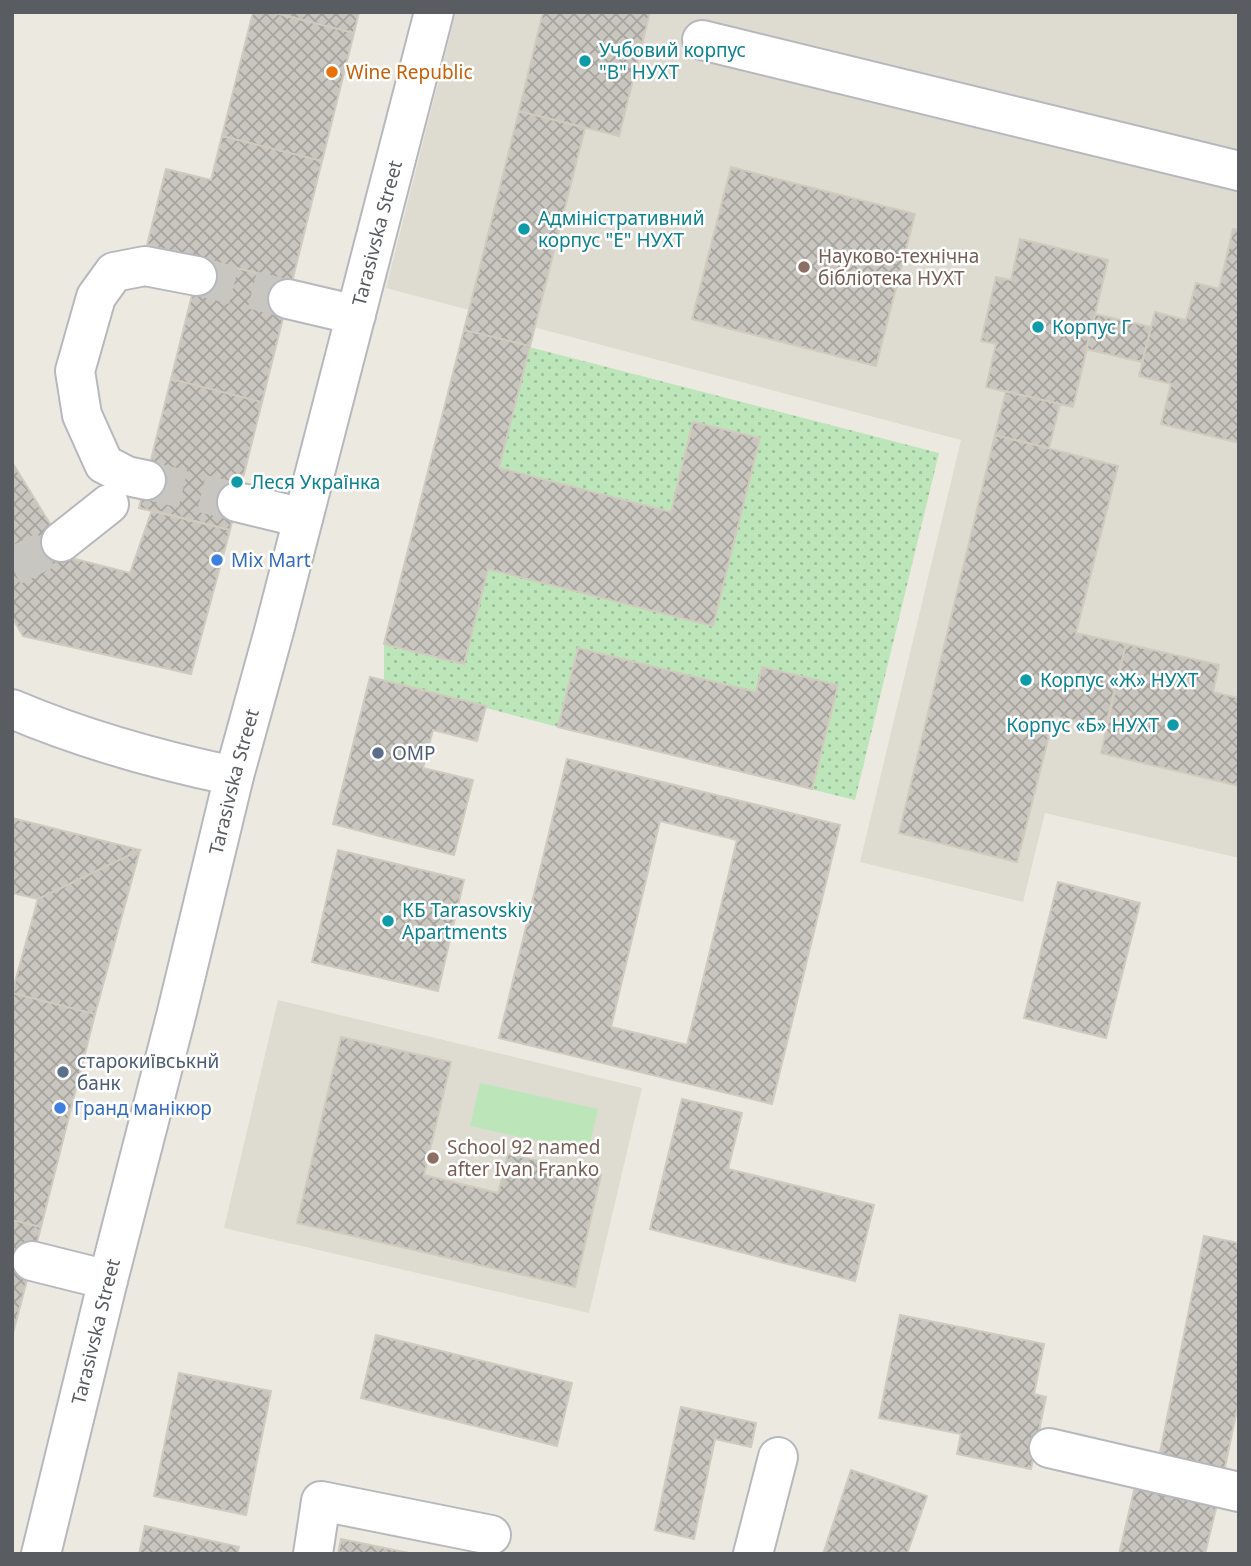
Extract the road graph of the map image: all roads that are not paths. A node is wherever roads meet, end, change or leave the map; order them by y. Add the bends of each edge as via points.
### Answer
1 (434, 12) edge
2 (702, 40) dead end
3 (1239, 170) edge
4 (197, 276) tunnel mouth
5 (288, 299) tunnel mouth
6 (356, 315) junction
7 (146, 480) tunnel mouth
8 (237, 502) tunnel mouth
9 (109, 504) dead end
10 (303, 518) junction
11 (61, 542) tunnel mouth
12 (12, 709) edge
13 (234, 776) junction
14 (33, 1261) dead end
15 (108, 1280) junction
16 (1049, 1448) dead end
17 (778, 1457) dead end
18 (1239, 1492) edge
19 (491, 1535) dead end
20 (41, 1554) edge
21 (313, 1554) edge
22 (753, 1554) edge

1 - 6 street, Tarasivska Street
2 - 3 street
4 - 7 street via 145,266 114,272 96,297 75,371 82,415 104,464
5 - 6 street
6 - 10 street, Tarasivska Street
8 - 10 street
9 - 11 street
10 - 13 street, Tarasivska Street
12 - 13 street via 135,754
13 - 15 street, Tarasivska Street
14 - 15 street
15 - 20 street, Tarasivska Street
16 - 18 street
17 - 22 street
19 - 21 street via 321,1502

